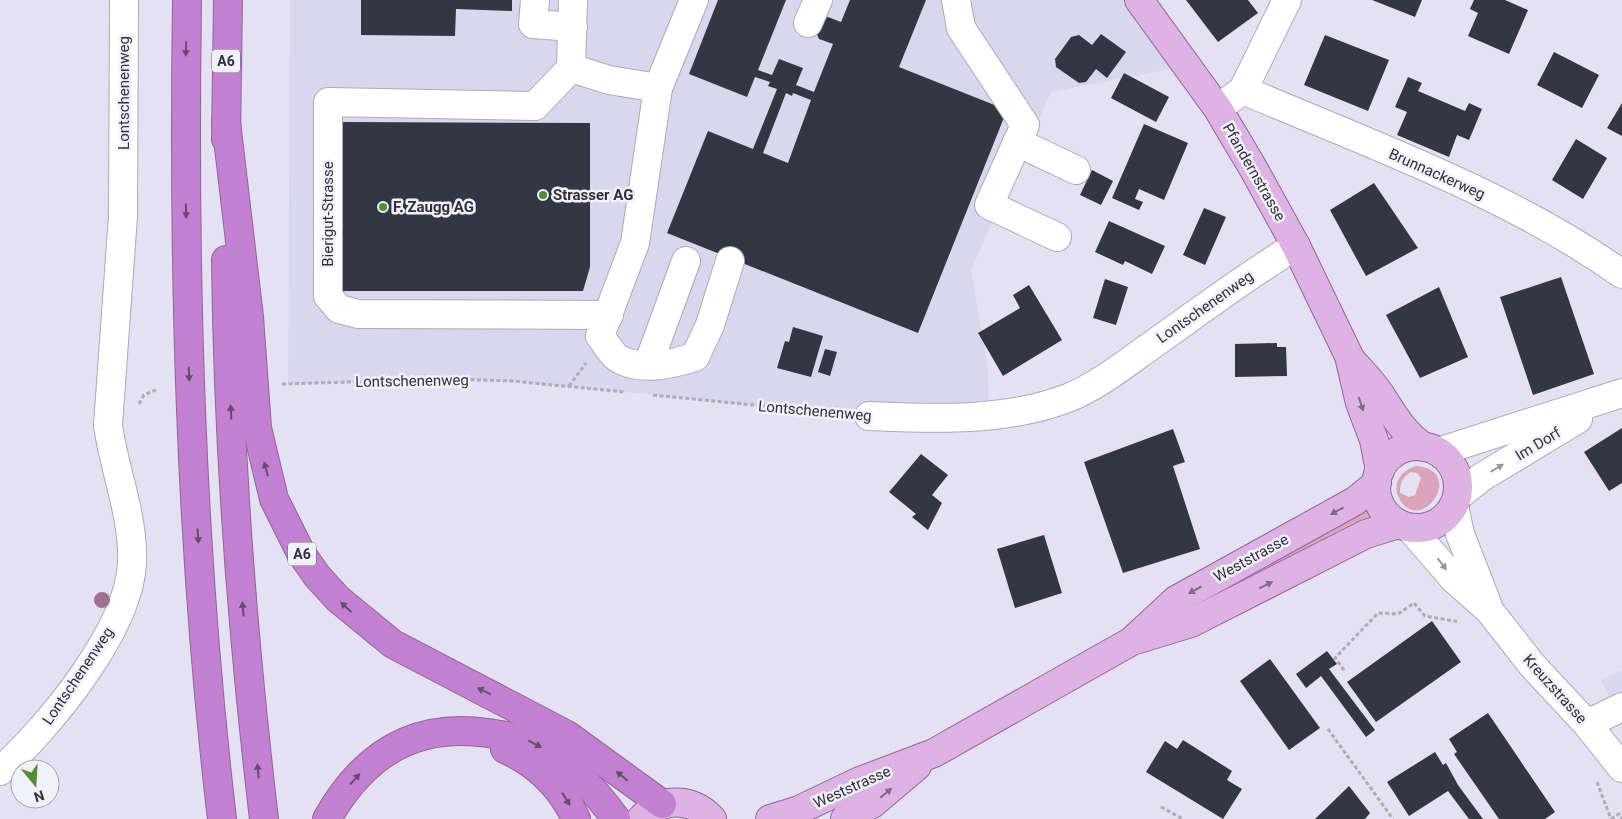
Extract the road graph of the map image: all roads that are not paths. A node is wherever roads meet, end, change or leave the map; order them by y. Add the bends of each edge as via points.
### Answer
1 (124, 0) edge
2 (187, 0) edge
3 (228, 0) edge
4 (536, 0) edge
5 (573, 0) edge
6 (694, 0) edge
7 (956, 0) edge
8 (1140, 0) edge
9 (1287, 0) edge
10 (572, 27) junction
11 (571, 68) junction
12 (658, 88) junction
13 (1243, 90) junction
14 (1218, 109) junction
15 (226, 122) junction
16 (1018, 142) junction
17 (1076, 170) dead end
18 (1057, 237) dead end
19 (1296, 246) junction
20 (686, 261) dead end
21 (730, 262) dead end
22 (1622, 274) edge
23 (605, 325) junction
24 (1349, 356) junction
25 (648, 365) junction
26 (1621, 393) edge
27 (869, 416) road end
28 (1431, 450) junction
29 (1378, 477) junction
30 (1456, 501) junction
31 (1404, 526) junction
32 (1489, 610) junction
33 (1132, 641) junction
34 (1622, 706) edge
35 (1587, 724) junction
36 (470, 731) junction
37 (934, 753) junction
38 (1622, 768) edge
39 (0, 770) edge
40 (651, 812) edge
41 (714, 818) edge
42 (222, 819) edge
43 (264, 819) edge
44 (327, 819) edge
45 (576, 819) edge
46 (616, 819) edge
47 (770, 819) edge
48 (845, 819) edge

1 - 39 street, Lontschenenweg via 123,216 108,425 129,526 130,585 106,639 67,697 42,728
2 -> 42 highway via 190,399 200,572
3 - 15 highway, A6
4 - 10 street via 533,24
5 - 10 street
6 - 12 street
7 - 16 street via 960,28 1025,125
8 - 14 main road, Pfandernstrasse
9 - 13 street
10 - 11 street
11 - 12 street via 609,80
11 - 23 street, Bierigut-Strasse via 535,106 328,102 328,296 339,309 358,314
12 - 23 street via 635,243
13 - 14 street
13 - 22 street, Brunnackerweg via 1501,202 1573,241
14 - 19 main road, Pfandernstrasse
40 -> 15 highway, A6 via 567,736 386,640 338,599 301,553 274,499 257,428 249,317
43 -> 15 highway, A6 via 246,650 236,506 228,332
16 - 17 street
16 - 18 street via 989,205
19 - 24 main road, Pfandernstrasse
19 - 27 street, Lontschenenweg via 1117,370 1068,398 989,416
20 - 25 street
21 - 25 street via 710,325 695,357 667,366
23 - 25 street via 620,360
24 - 28 main road, Pfandernstrasse via 1379,392 1410,438
24 -> 29 main road, Pfandernstrasse via 1360,403 1374,440
26 - 28 street, Im Dorf
30 -> 26 street, Im Dorf via 1482,478
28 - 29 main road via 1398,451 1390,457
28 - 30 main road via 1448,460 1455,471 1458,484
29 - 31 main road via 1379,502 1390,518
29 -> 33 main road, Weststrasse via 1355,501 1176,600
30 - 31 main road via 1448,514 1431,526
30 - 32 street, Kreuzstrasse via 1462,541
31 -> 32 street, Kreuzstrasse via 1454,579
33 -> 31 main road, Weststrasse via 1191,623 1366,534
32 - 35 street, Kreuzstrasse via 1532,665
33 - 37 main road, Weststrasse
34 - 35 street
35 - 38 street, Kreuzstrasse
44 -> 36 highway via 348,786 383,754 426,734
36 -> 45 highway via 541,771 561,792
36 -> 46 highway via 524,739 549,752 581,778
37 - 47 main road, Weststrasse
48 -> 37 main road, Weststrasse via 872,804
40 - 41 main road via 675,802 700,808

